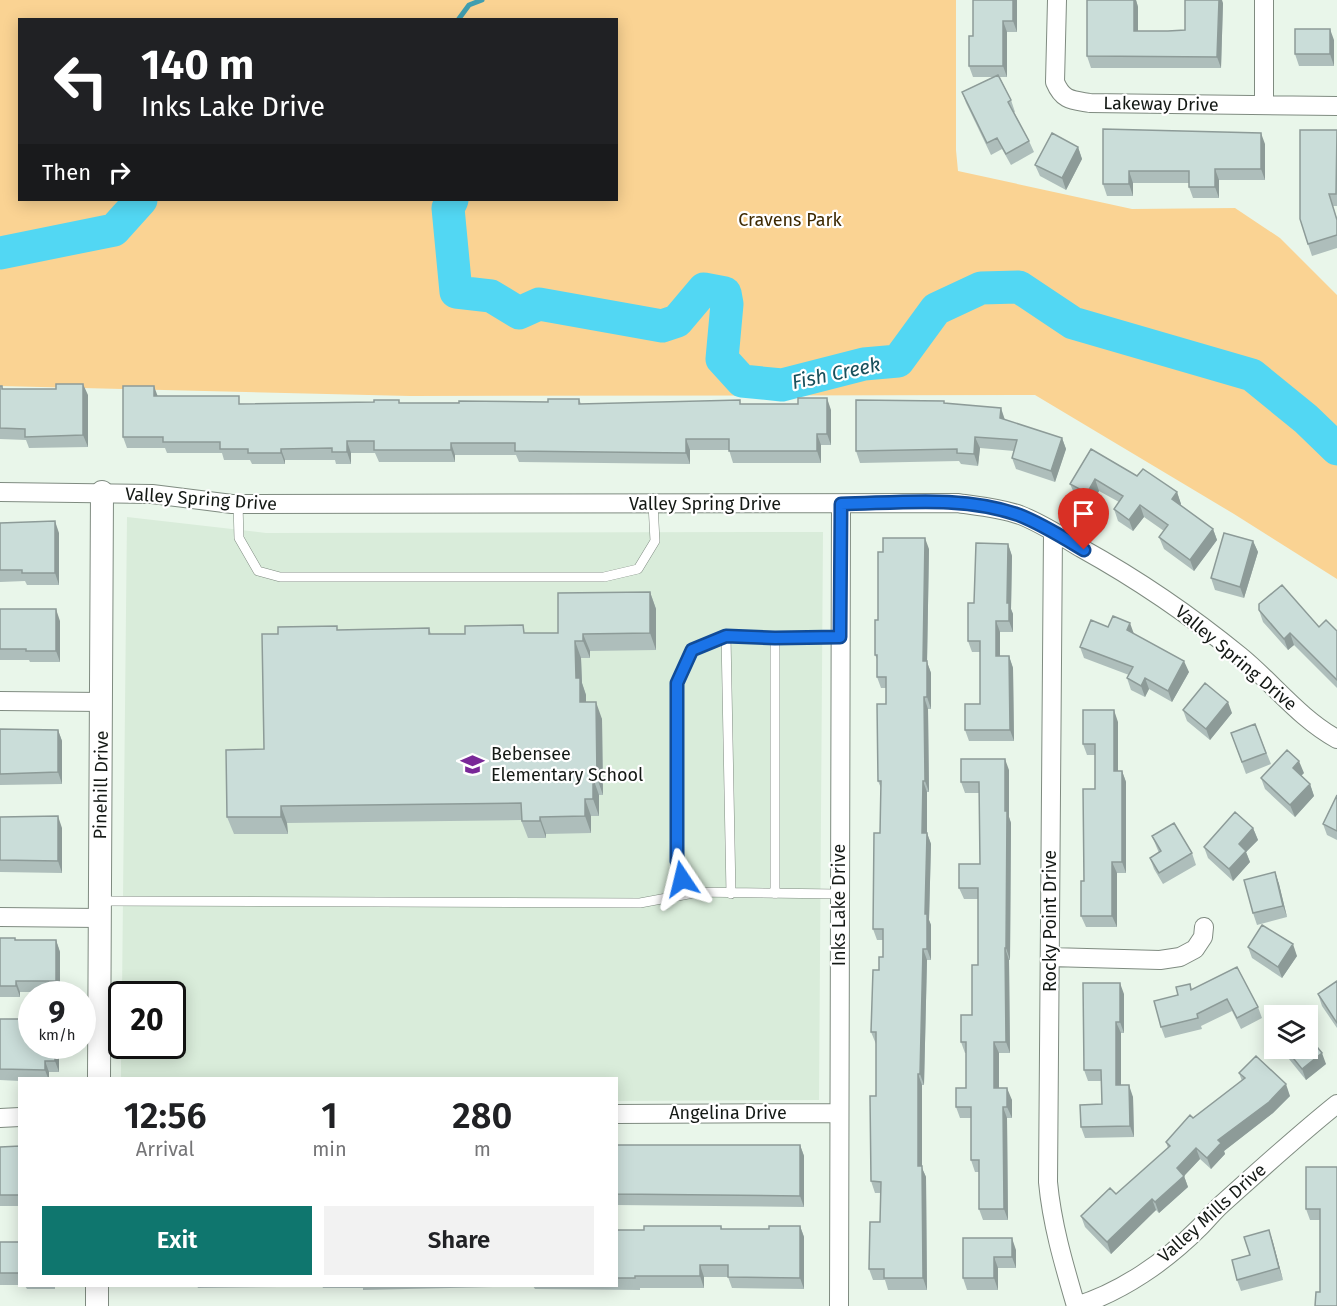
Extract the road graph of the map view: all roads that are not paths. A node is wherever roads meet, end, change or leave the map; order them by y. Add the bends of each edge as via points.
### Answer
1 (1057, 0) edge
2 (1264, 0) edge
3 (1264, 105) junction
4 (1337, 106) edge
5 (0, 492) edge
6 (102, 492) junction
7 (238, 504) junction
8 (653, 504) junction
9 (841, 504) junction
10 (1053, 532) junction
11 (726, 636) junction
12 (840, 637) junction
13 (775, 638) junction
14 (0, 701) edge
15 (102, 702) junction
16 (1337, 739) edge
17 (699, 892) junction
18 (731, 894) junction
19 (775, 894) junction
20 (839, 894) junction
21 (99, 909) junction
22 (0, 917) edge
23 (1204, 927) dead end
24 (1050, 957) junction
25 (99, 1077) edge
26 (1337, 1104) edge
27 (839, 1113) junction
28 (618, 1114) edge
29 (18, 1117) edge
30 (0, 1118) edge
31 (97, 1287) edge
32 (97, 1306) edge
33 (839, 1306) edge
34 (1076, 1306) edge

1 - 3 street, Lakeway Drive via 1056,82 1060,94 1071,100
2 - 3 street
3 - 4 street, Lakeway Drive
5 - 6 street, Valley Spring Drive
6 - 7 street, Valley Spring Drive
6 - 15 street, Pinehill Drive
7 - 8 street, Valley Spring Drive
7 - 8 lane via 239,538 258,571 280,577 604,577 638,569 655,541
8 - 9 street, Valley Spring Drive
9 - 10 street, Valley Spring Drive via 957,503 990,507
9 - 12 street, Inks Lake Drive
10 - 16 street, Valley Spring Drive via 1180,609
10 - 24 street, Rocky Point Drive
11 - 13 lane
11 - 17 lane via 692,650 677,683 677,861 682,879 693,892
11 - 18 lane
12 - 13 lane
12 - 20 street, Inks Lake Drive
13 - 19 lane
14 - 15 street
15 - 21 street, Pinehill Drive
17 - 18 lane
17 - 21 lane via 640,903
18 - 19 lane
19 - 20 lane
20 - 27 street, Inks Lake Drive
21 - 22 street
21 - 25 street, Pinehill Drive
23 - 24 street via 1195,949 1180,957
24 - 34 street, Rocky Point Drive via 1050,1209
26 - 34 street, Valley Mills Drive via 1173,1251 1134,1279
27 - 28 street, Angelina Drive
27 - 33 street, Inks Lake Drive
29 - 30 street
31 - 32 street

